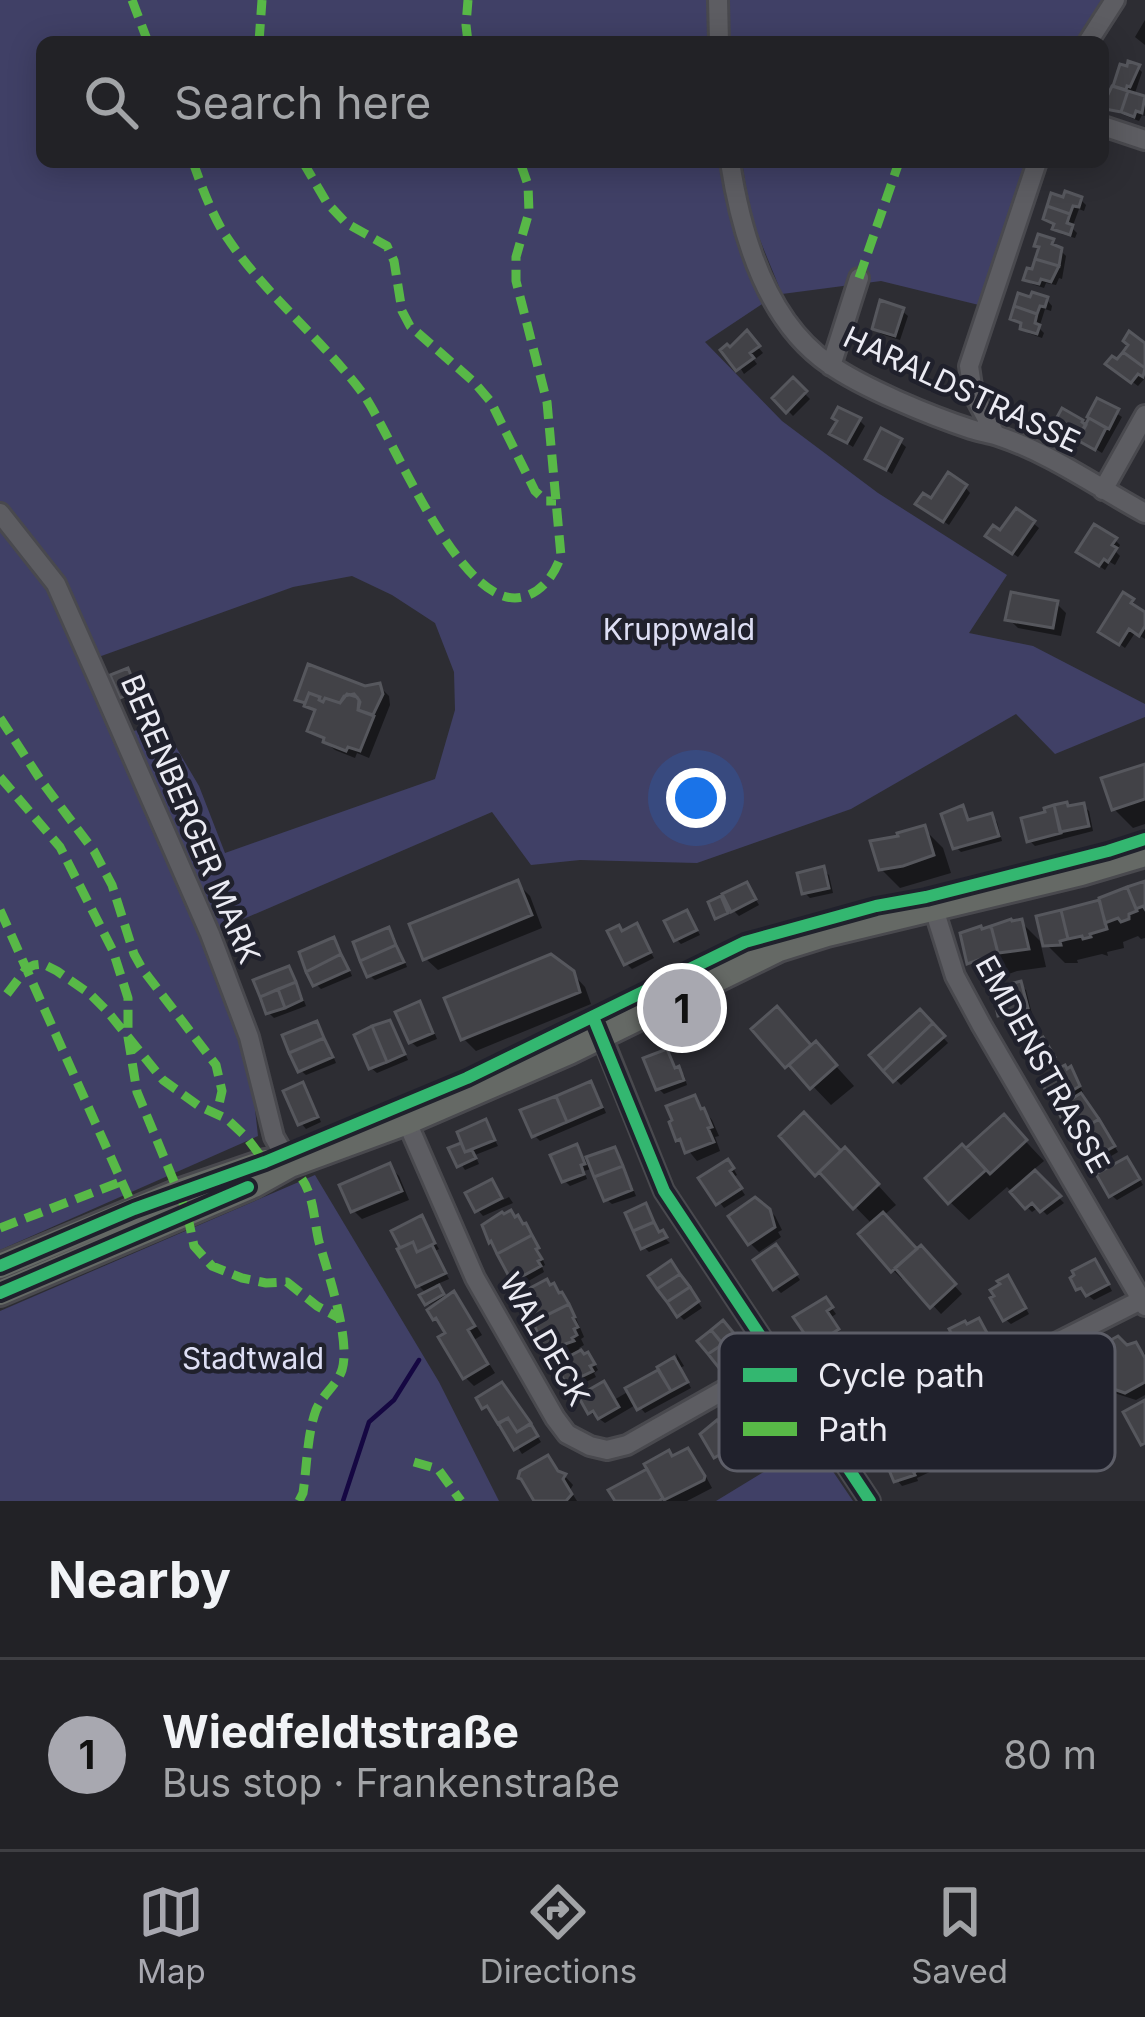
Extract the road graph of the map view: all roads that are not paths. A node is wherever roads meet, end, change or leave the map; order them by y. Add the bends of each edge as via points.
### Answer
1 (718, 0) edge
2 (1115, 0) edge
3 (718, 36) edge
4 (1092, 36) edge
5 (1109, 127) edge
6 (1145, 140) edge
7 (731, 168) edge
8 (1035, 168) edge
9 (859, 278) dead end
10 (831, 366) junction
11 (1145, 415) edge
12 (995, 434) junction
13 (1103, 490) junction
14 (0, 513) edge
15 (1145, 513) edge
16 (1145, 854) edge
17 (934, 909) junction
18 (602, 1036) junction
19 (406, 1122) junction
20 (290, 1165) junction
21 (0, 1266) edge
22 (0, 1293) edge
23 (1144, 1301) edge
24 (759, 1333) edge
25 (1080, 1333) edge
26 (719, 1393) edge
27 (850, 1471) edge
28 (870, 1501) edge

1 - 3 street
2 - 4 street
5 - 6 street
7 - 10 street, HARALDSTRASSE via 773,300
8 - 12 street via 969,366
9 - 10 street
10 - 12 street, HARALDSTRASSE
11 - 13 street
12 - 13 street, HARALDSTRASSE
13 - 15 street, HARALDSTRASSE
14 - 20 street, BERENBERGER MARK via 56,584 74,624 209,934
16 - 17 main road
17 - 18 main road via 779,949
17 - 23 street, EMDENSTRASSE via 964,993
18 - 19 main road
18 - 24 street via 664,1191
19 - 20 main road
19 - 26 street, WALDECK via 476,1278 574,1439 607,1450 627,1445
20 - 21 main road via 265,1162 178,1192
20 - 22 main road
23 - 25 street
27 - 28 street

